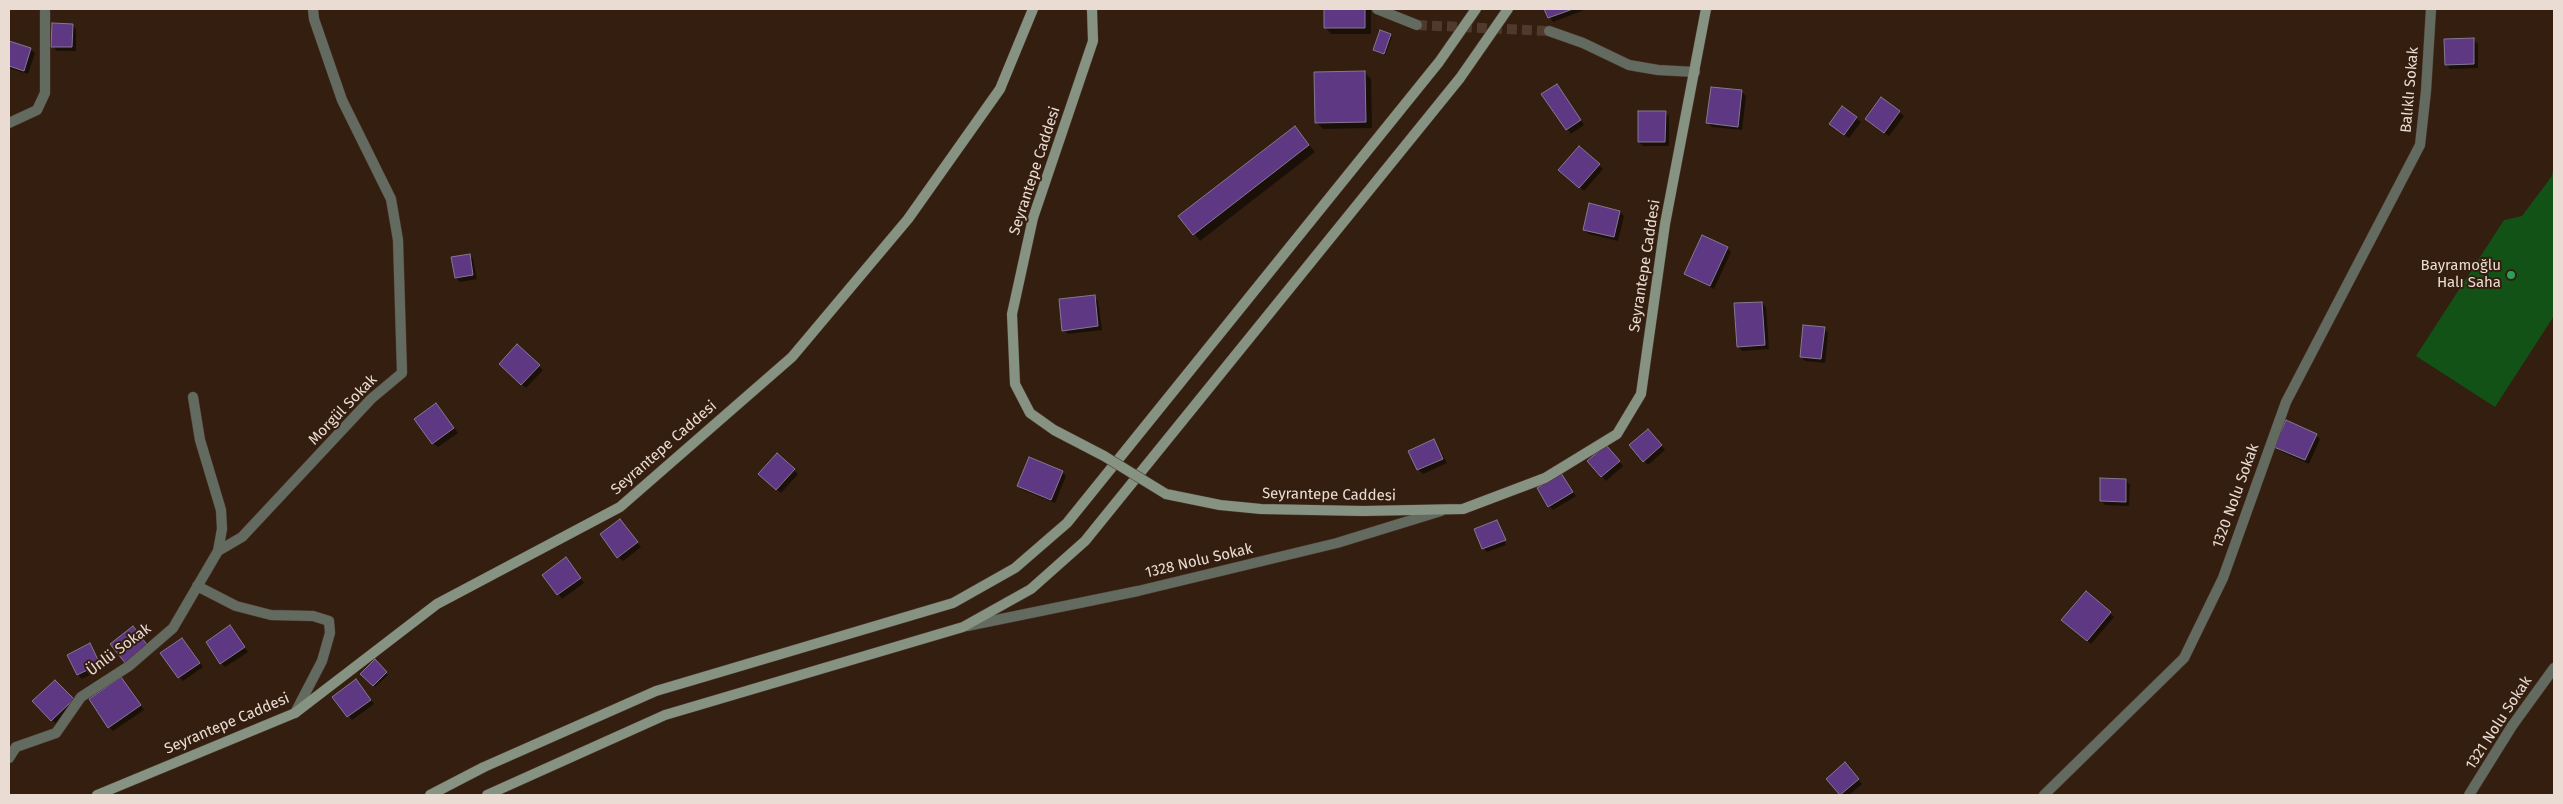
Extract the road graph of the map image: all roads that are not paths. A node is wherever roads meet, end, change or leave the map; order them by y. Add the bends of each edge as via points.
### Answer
1 (313, 9) edge
2 (1033, 9) edge
3 (1092, 9) edge
4 (1377, 9) edge
5 (1476, 9) edge
6 (1508, 9) edge
7 (1706, 9) edge
8 (2430, 9) edge
9 (45, 12) dead end
10 (1417, 24) tunnel mouth
11 (1549, 31) tunnel mouth
12 (1695, 72) junction
13 (9, 123) edge
14 (2408, 171) joint
15 (193, 397) dead end
16 (1444, 510) junction
17 (218, 551) junction
18 (197, 586) junction
19 (958, 628) junction
20 (2554, 668) edge
21 (295, 713) junction
22 (9, 758) edge
23 (97, 795) edge
24 (430, 795) edge
25 (487, 795) edge
26 (2044, 795) edge
27 (2469, 795) edge

1 - 17 street, Morgül Sokak via 342,100 391,199 398,240 402,373 371,399 242,537
2 - 21 street, Seyrantepe Caddesi via 1000,89 908,219 792,356 620,507 437,604
3 - 16 street, Seyrantepe Caddesi, bridge via 1094,41 1033,218 1012,314 1015,384 1030,413 1166,494 1261,510
4 - 10 street
5 - 24 street via 1439,62 1067,523 1015,568 953,603 656,691
6 - 19 street via 1460,78 1085,541 1031,589
7 - 12 street, Seyrantepe Caddesi
8 - 14 street, Balıklı Sokak via 2420,145
9 - 13 street via 45,93 37,110
11 - 12 street via 1629,65
12 - 16 street, Seyrantepe Caddesi via 1666,224 1641,394 1617,434 1545,478 1463,509
14 - 26 street, 1320 Nolu Sokak via 2286,402 2223,578 2184,658
15 - 17 street via 200,440 221,510
16 - 19 street, 1328 Nolu Sokak via 1337,544 1138,591
17 - 18 street, Ünlü Sokak
18 - 21 street via 236,606 271,615 313,616 329,621 330,633 322,661
18 - 22 street, Ünlü Sokak via 173,628 129,666 81,696 56,734 16,747
19 - 25 street via 665,715
20 - 27 street, 1321 Nolu Sokak via 2512,726
21 - 23 street, Seyrantepe Caddesi

